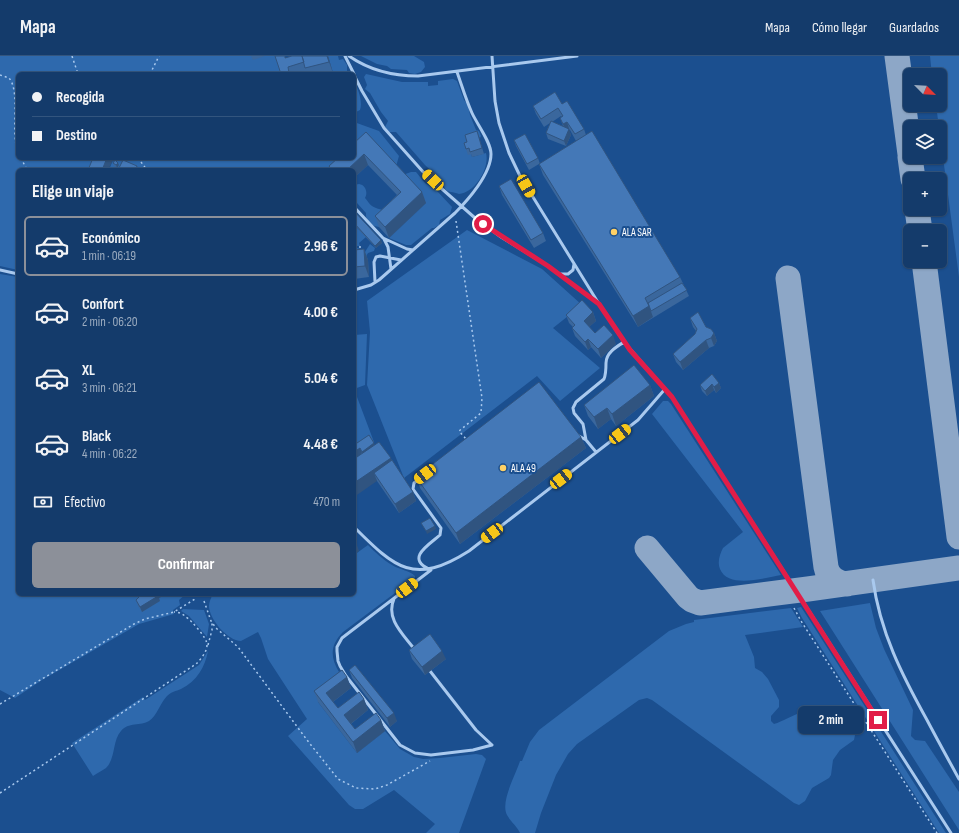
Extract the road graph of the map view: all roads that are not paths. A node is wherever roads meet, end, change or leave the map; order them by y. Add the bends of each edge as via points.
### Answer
1 (345, 56) edge
2 (349, 56) edge
3 (492, 56) edge
4 (577, 56) edge
5 (493, 67) junction
6 (353, 72) edge
7 (457, 72) junction
8 (356, 78) edge
9 (461, 207) junction
10 (356, 209) edge
11 (383, 238) junction
12 (413, 250) junction
13 (390, 258) junction
14 (401, 260) junction
15 (574, 264) junction
16 (391, 269) junction
17 (0, 270) edge
18 (16, 274) edge
19 (558, 274) junction
20 (375, 282) junction
21 (356, 290) edge
22 (599, 304) junction
23 (624, 342) junction
24 (665, 389) junction
25 (575, 433) edge
26 (586, 440) junction
27 (596, 452) junction
28 (420, 478) edge
29 (356, 529) edge
30 (431, 569) junction
31 (873, 580) dead end
32 (395, 598) junction
33 (418, 654) edge
34 (430, 671) dead end
35 (959, 779) edge
36 (951, 833) edge

1 - 6 lane
2 - 7 lane via 366,66 402,76
3 - 5 lane
4 - 5 lane
5 - 7 lane
5 - 15 lane via 497,112 509,153 532,197
7 - 9 lane via 469,107 491,154 487,172
8 - 9 lane via 384,128 412,160
9 - 12 lane
9 - 19 lane
10 - 11 lane
11 - 12 lane
11 - 13 lane
12 - 14 lane
13 - 14 lane
13 - 16 lane
13 - 20 lane via 379,256 375,260
14 - 16 lane
15 - 19 lane via 573,270 568,274
15 - 22 lane
16 - 20 lane
17 - 18 lane
19 - 22 lane
20 - 21 lane
22 - 23 lane
23 - 24 lane
23 - 26 lane via 608,357 604,379 574,405 573,410 582,424
24 - 27 lane via 638,420
24 - 36 lane
25 - 26 lane
26 - 27 lane
27 - 30 lane via 469,551
28 - 30 lane via 414,483 413,489 442,530 420,554 420,562 424,567
29 - 30 lane via 389,559 410,568
30 - 32 lane
31 - 35 lane via 882,625 895,658
32 - 33 lane via 392,606 393,618
32 - 34 lane via 342,638 337,647 338,661 346,676 400,745 410,751 440,755 492,745 476,730

